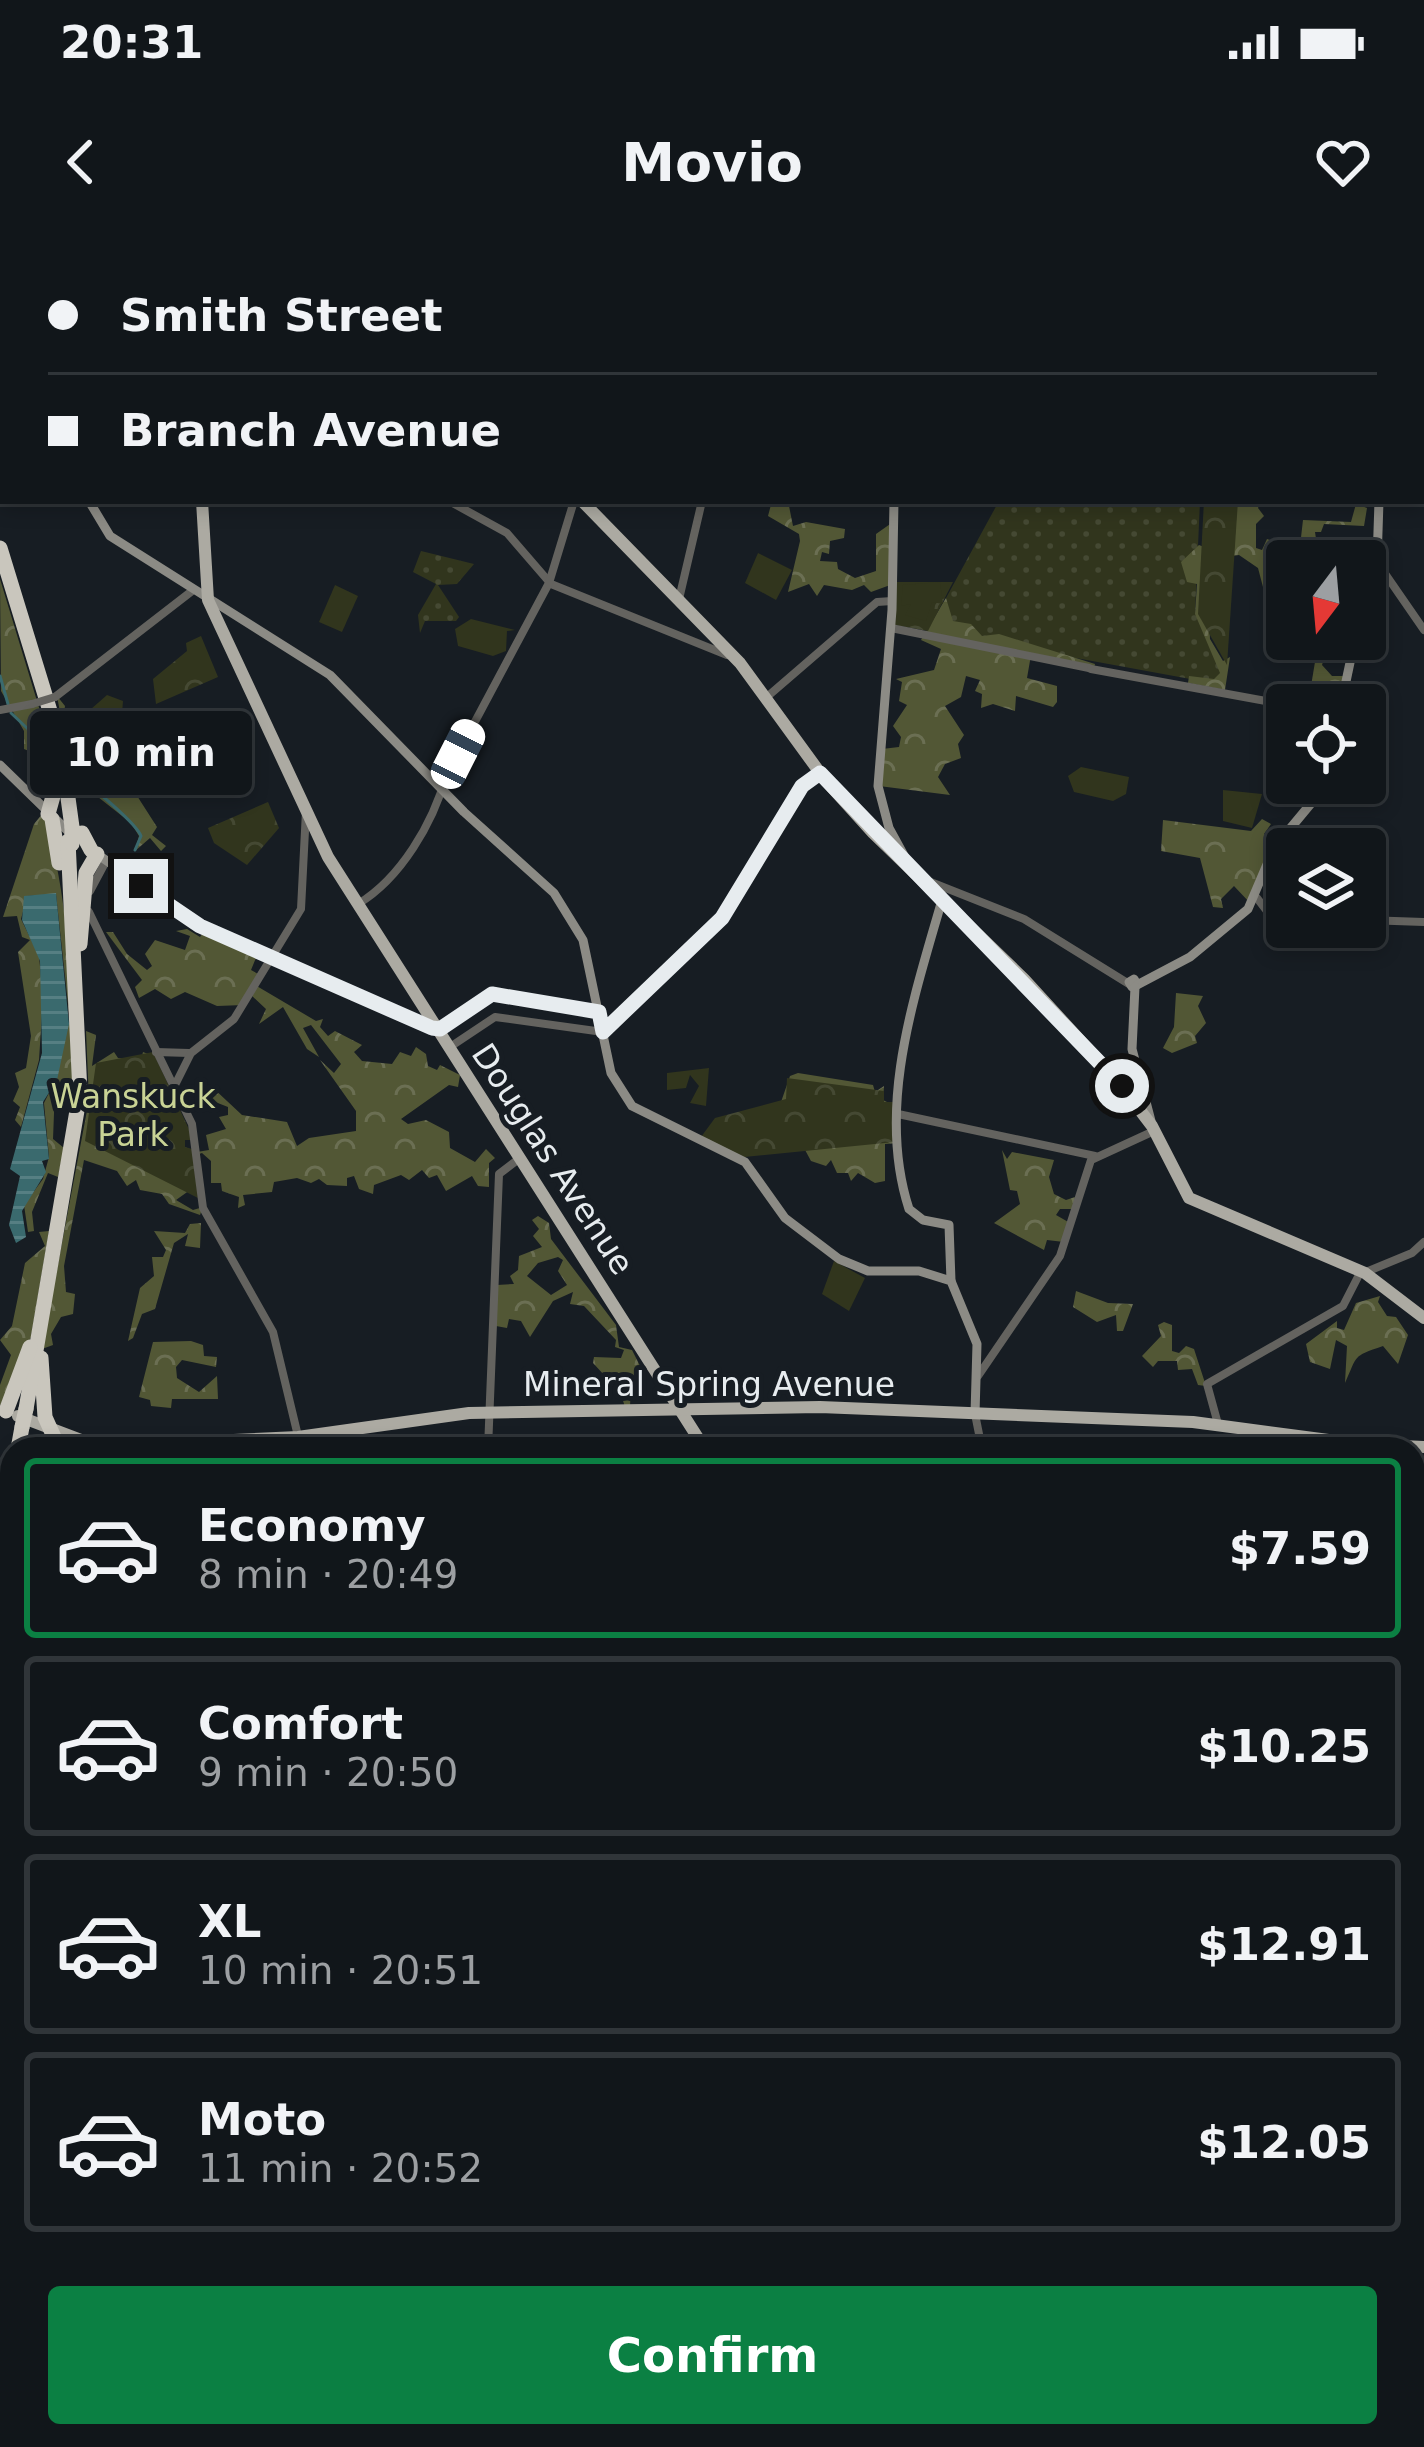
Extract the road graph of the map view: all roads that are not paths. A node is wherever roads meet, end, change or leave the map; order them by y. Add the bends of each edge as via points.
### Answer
1 (90, 504) edge
2 (202, 504) edge
3 (454, 504) edge
4 (577, 504) edge
5 (581, 504) edge
6 (701, 504) edge
7 (894, 504) edge
8 (1379, 504) edge
9 (1374, 540) edge
10 (0, 548) edge
11 (0, 563) edge
12 (1386, 579) edge
13 (549, 583) junction
14 (201, 594) junction
15 (679, 600) junction
16 (892, 601) junction
17 (891, 628) junction
18 (1424, 630) edge
19 (734, 657) junction
20 (768, 696) junction
21 (1266, 701) edge
22 (6, 709) edge
23 (53, 735) junction
24 (0, 765) edge
25 (820, 773) junction
26 (443, 791) junction
27 (1311, 804) edge
28 (306, 811) junction
29 (62, 826) junction
30 (894, 838) junction
31 (105, 860) junction
32 (906, 865) junction
33 (1257, 898) junction
34 (942, 901) junction
35 (358, 904) junction
36 (1266, 910) edge
37 (1386, 921) edge
38 (1424, 922) edge
39 (271, 957) junction
40 (76, 961) junction
41 (1133, 983) junction
42 (599, 1012) junction
43 (438, 1030) junction
44 (603, 1032) junction
45 (450, 1047) junction
46 (155, 1052) junction
47 (191, 1053) junction
48 (1131, 1078) junction
49 (173, 1088) junction
50 (898, 1114) junction
51 (1153, 1128) junction
52 (1095, 1156) junction
53 (521, 1157) junction
54 (1424, 1241) edge
55 (1363, 1272) junction
56 (49, 1281) junction
57 (951, 1281) junction
58 (1424, 1318) edge
59 (978, 1373) junction
60 (3, 1408) edge
61 (678, 1408) junction
62 (493, 1412) junction
63 (975, 1414) junction
64 (1218, 1424) junction
65 (40, 1426) edge
66 (76, 1437) edge
67 (297, 1437) edge
68 (319, 1437) edge
69 (490, 1437) edge
70 (697, 1437) edge
71 (980, 1437) edge
72 (1282, 1437) edge

1 - 14 main road via 104,531
2 - 14 main road, Douglas Avenue
3 - 13 street via 507,532
4 - 13 street
5 - 15 main road
6 - 15 street
7 - 16 main road
8 - 9 main road
10 - 29 highway via 65,763
11 - 23 highway
12 - 18 street
13 - 19 street
13 - 26 street
14 - 22 street, bridge via 55,697
14 - 26 main road via 326,671
14 - 28 main road, Douglas Avenue
15 - 19 main road
16 - 17 main road
16 - 20 street via 877,602
17 - 21 street
17 - 30 main road via 878,787
19 - 20 main road
20 - 25 main road
23 - 29 highway
23 - 29 highway
24 - 29 main road
25 - 32 main road
25 - 44 street via 802,786 718,923
26 - 35 street via 386,887
26 - 42 main road via 567,911 584,940
27 - 33 main road via 1274,848
28 - 35 main road, Douglas Avenue
28 - 39 street via 303,901
29 - 31 highway
29 - 40 highway
30 - 32 main road
30 - 32 street
31 - 39 main road via 200,926
31 - 40 highway via 86,876
31 - 46 street via 88,918
32 - 34 main road
32 - 41 street via 1062,939
33 - 36 street
33 - 41 main road via 1190,957
34 - 48 main road
34 - 50 main road via 908,1023
35 - 43 main road, Douglas Avenue
37 - 38 street
39 - 43 main road
39 - 47 street via 232,1022
40 - 56 highway via 80,1093
40 - 65 highway via 85,1032 82,1106 42,1342
41 - 48 main road
42 - 43 street via 490,994
42 - 44 main road
43 - 45 main road, Douglas Avenue
44 - 45 street via 495,1016
44 - 57 main road via 626,1101 746,1162 779,1211 828,1252 864,1270 912,1270
45 - 53 main road, Douglas Avenue
46 - 47 street
46 - 49 street
47 - 49 street
48 - 51 main road
48 - 51 main road
49 - 67 street via 193,1128 203,1208 273,1332
50 - 52 street
50 - 57 main road via 907,1202 916,1216 949,1225
51 - 52 street
51 - 55 main road via 1192,1200
52 - 59 street via 1060,1256
53 - 61 main road, Douglas Avenue
53 - 62 street via 500,1174
54 - 55 street
55 - 58 main road
55 - 64 street via 1344,1305 1206,1387
56 - 60 highway
56 - 65 highway
57 - 59 main road via 977,1344
59 - 63 main road
60 - 65 main road, Mineral Spring Avenue
61 - 62 main road, Mineral Spring Avenue
61 - 63 main road, Mineral Spring Avenue
61 - 70 main road, Douglas Avenue
62 - 68 main road, Mineral Spring Avenue
62 - 69 street
63 - 64 main road, Mineral Spring Avenue
63 - 71 street
64 - 72 main road, Mineral Spring Avenue
65 - 66 main road, Mineral Spring Avenue

